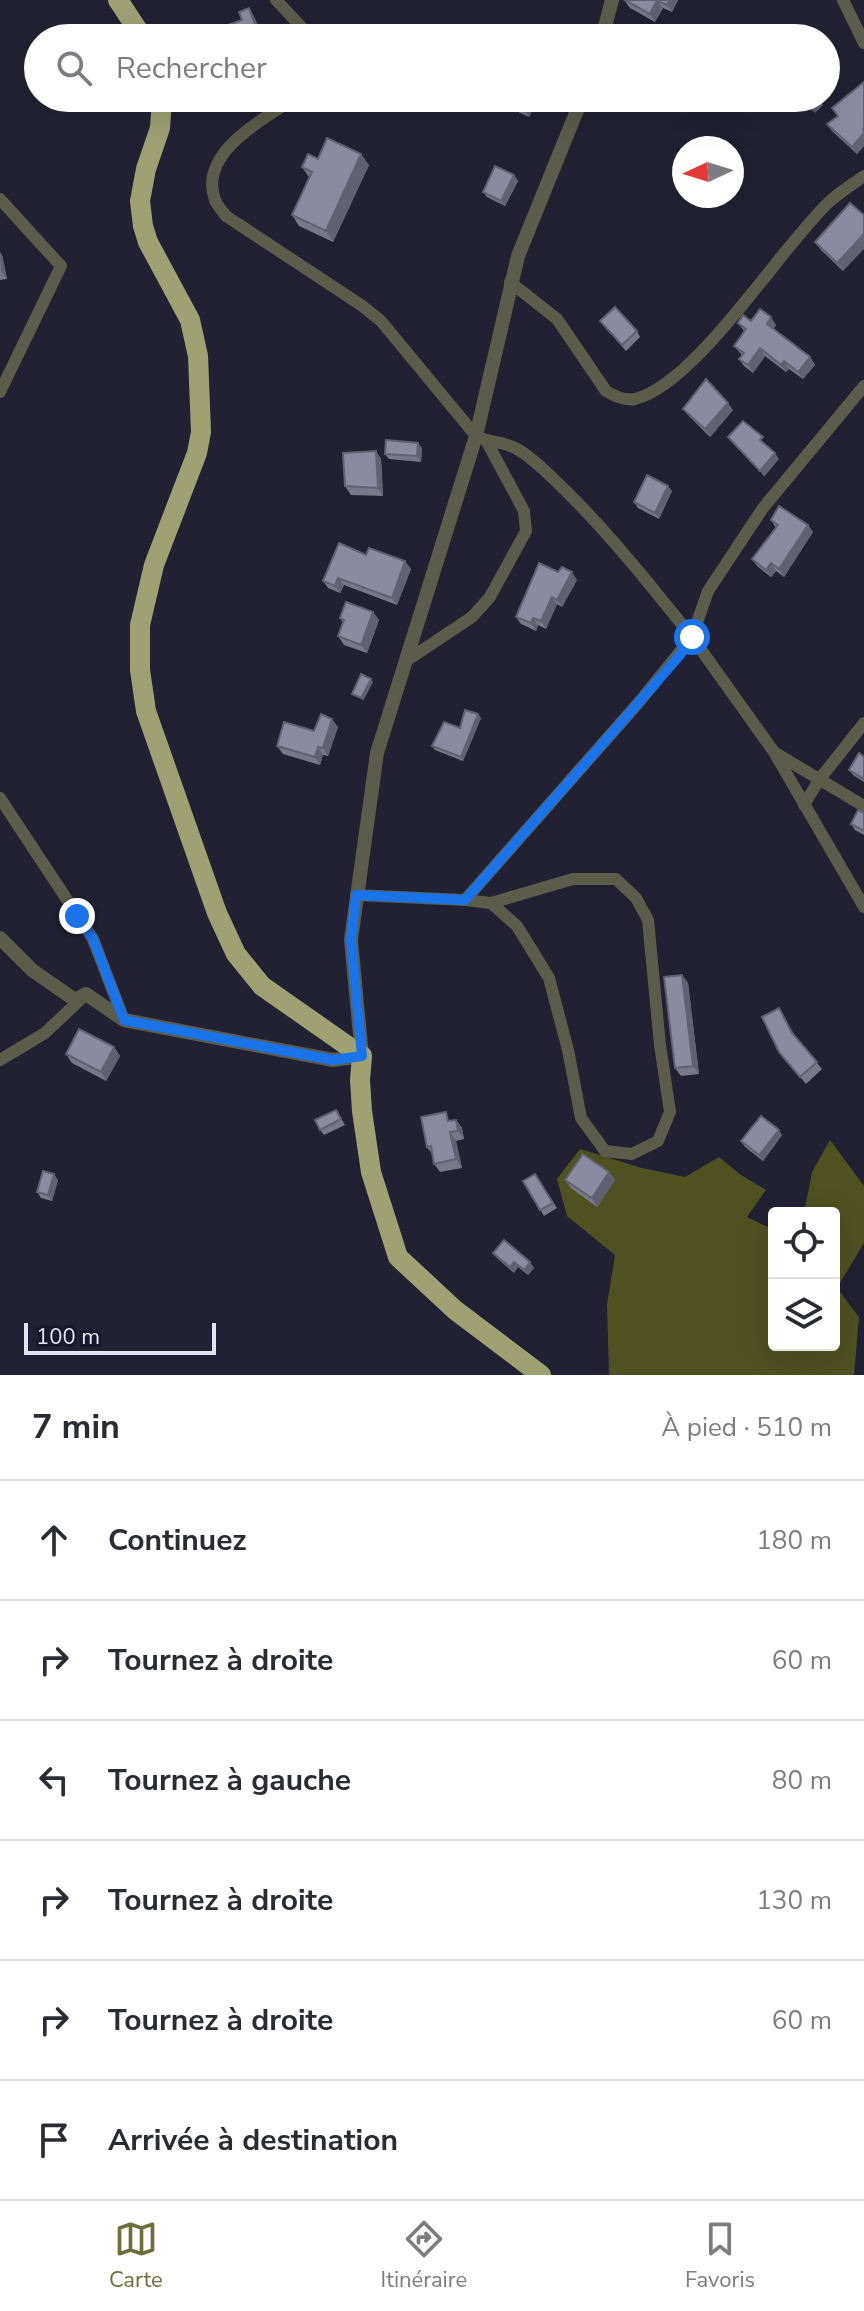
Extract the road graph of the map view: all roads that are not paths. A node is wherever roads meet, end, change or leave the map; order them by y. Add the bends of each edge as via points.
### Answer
1 (118, 0) edge
2 (276, 0) edge
3 (612, 0) edge
4 (843, 0) edge
5 (134, 24) edge
6 (298, 24) edge
7 (606, 24) edge
8 (864, 43) edge
9 (161, 112) edge
10 (274, 112) edge
11 (576, 112) edge
12 (864, 176) edge
13 (0, 199) edge
14 (510, 282) junction
15 (864, 386) edge
16 (0, 392) edge
17 (482, 439) junction
18 (692, 637) junction
19 (406, 661) junction
20 (864, 723) edge
21 (774, 752) junction
22 (819, 780) junction
23 (0, 798) edge
24 (804, 805) junction
25 (864, 806) edge
26 (356, 895) junction
27 (465, 900) junction
28 (491, 903) junction
29 (864, 907) edge
30 (0, 938) edge
31 (86, 994) junction
32 (124, 1020) junction
33 (362, 1056) junction
34 (0, 1060) edge
35 (541, 1375) edge

1 - 5 highway
2 - 6 street
3 - 7 street
4 - 8 street
9 - 33 highway via 140,201 143,226 190,320 198,356 201,432 154,565 140,625 146,711 236,954 262,986
10 - 17 street via 236,137 221,159 213,181 215,200 226,216 381,321
11 - 14 street
12 - 14 street via 829,202 693,360 659,388 633,399 606,391 557,319
13 - 16 street via 61,266
14 - 17 street
15 - 18 street via 763,508 708,591
17 - 18 street via 516,448 560,485 605,530
17 - 19 street
17 - 19 street via 524,511 526,531 472,617
18 - 21 street
18 - 27 street
19 - 26 street via 377,753
20 - 22 street
21 - 22 street
21 - 24 street
22 - 24 street
22 - 25 street
23 - 32 street via 93,939
24 - 29 street
26 - 27 street
26 - 33 street via 351,940
27 - 28 street
28 - 28 street via 573,879 616,879 636,898 648,920 670,1112 658,1141 632,1154 605,1151 581,1118 549,978 517,926
30 - 31 street via 32,970 75,1000
31 - 32 street
31 - 34 street via 45,1033
32 - 33 street via 333,1060
33 - 35 highway via 362,1111 371,1172 398,1257 455,1310

